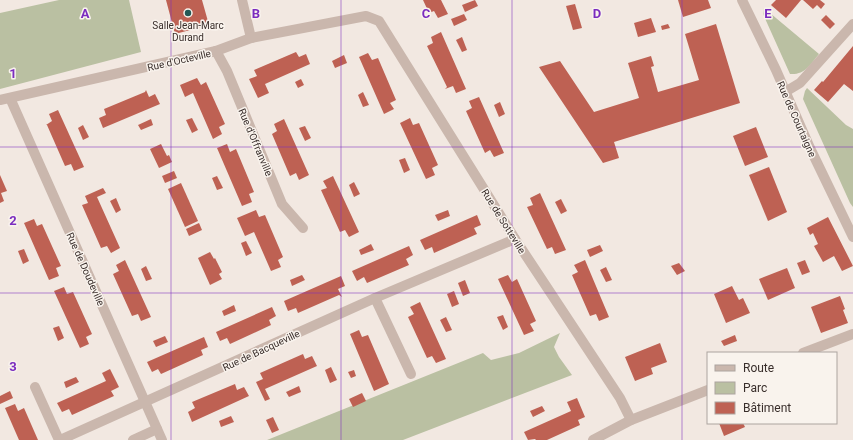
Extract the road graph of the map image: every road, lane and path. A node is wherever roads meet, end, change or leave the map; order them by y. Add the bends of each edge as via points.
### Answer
1 (242, 0) edge
2 (744, 1) edge
3 (379, 21) joint
4 (853, 24) edge
5 (251, 38) junction
6 (216, 51) junction
7 (786, 92) junction
8 (10, 98) junction
9 (0, 100) edge
10 (303, 228) dead end
11 (852, 231) edge
12 (515, 239) junction
13 (375, 298) junction
14 (853, 334) edge
15 (806, 352) edge
16 (411, 374) dead end
17 (35, 387) dead end
18 (707, 390) edge
19 (146, 402) junction
20 (631, 420) junction
21 (158, 429) junction
22 (60, 440) edge
23 (133, 440) edge
24 (162, 440) edge
25 (593, 440) edge

1 - 5 street
2 - 7 street, Rue de Courtaigne
3 - 5 street, Rue d'Octeville via 366,16
3 - 12 street, Rue de Sotteville
4 - 7 street via 800,83
5 - 6 street, Rue d'Octeville
6 - 8 street, Rue d'Octeville
6 - 10 street, Rue d'Offranville via 227,70 282,204
7 - 11 street, Rue de Courtaigne via 810,148
8 - 9 street, Rue d'Octeville
8 - 19 street, Rue de Doudeville
12 - 13 street, Rue de Bacqueville
12 - 20 street, Rue de Sotteville via 620,398
13 - 16 street
13 - 19 street, Rue de Bacqueville
14 - 15 street
17 - 22 street
18 - 20 street
19 - 21 street, Rue de Doudeville
19 - 22 street, Rue de Bacqueville
20 - 25 street
21 - 23 street
21 - 24 street, Rue de Doudeville

